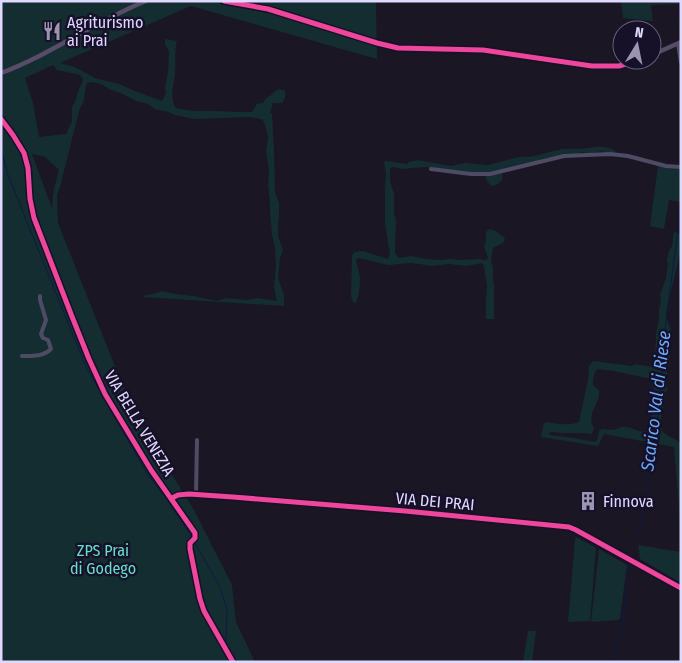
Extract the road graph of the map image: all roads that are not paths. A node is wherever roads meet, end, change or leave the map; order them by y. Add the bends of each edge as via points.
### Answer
1 (146, 1) edge
2 (224, 1) edge
3 (680, 43) edge
4 (662, 50) edge
5 (681, 62) edge
6 (612, 66) edge
7 (1, 73) edge
8 (1, 120) edge
9 (681, 167) edge
10 (431, 169) dead end
11 (40, 296) dead end
12 (22, 356) dead end
13 (197, 440) dead end
14 (196, 494) junction
15 (172, 498) junction
16 (681, 588) edge
17 (233, 662) edge

1 - 7 main road
2 - 6 main road via 268,9 398,48 483,50
3 - 4 main road
3 - 5 street
8 - 15 street, VIA BELLA VENEZIA via 27,162 34,218 105,394
9 - 10 street via 610,154 564,156 490,174
11 - 12 street via 46,320 41,334 51,349 40,355
13 - 14 street
14 - 15 street, VIA DEI PRAI
14 - 16 street, VIA DEI PRAI via 569,527
15 - 17 street, VIA BELLA VENEZIA via 194,529 190,549 202,605

